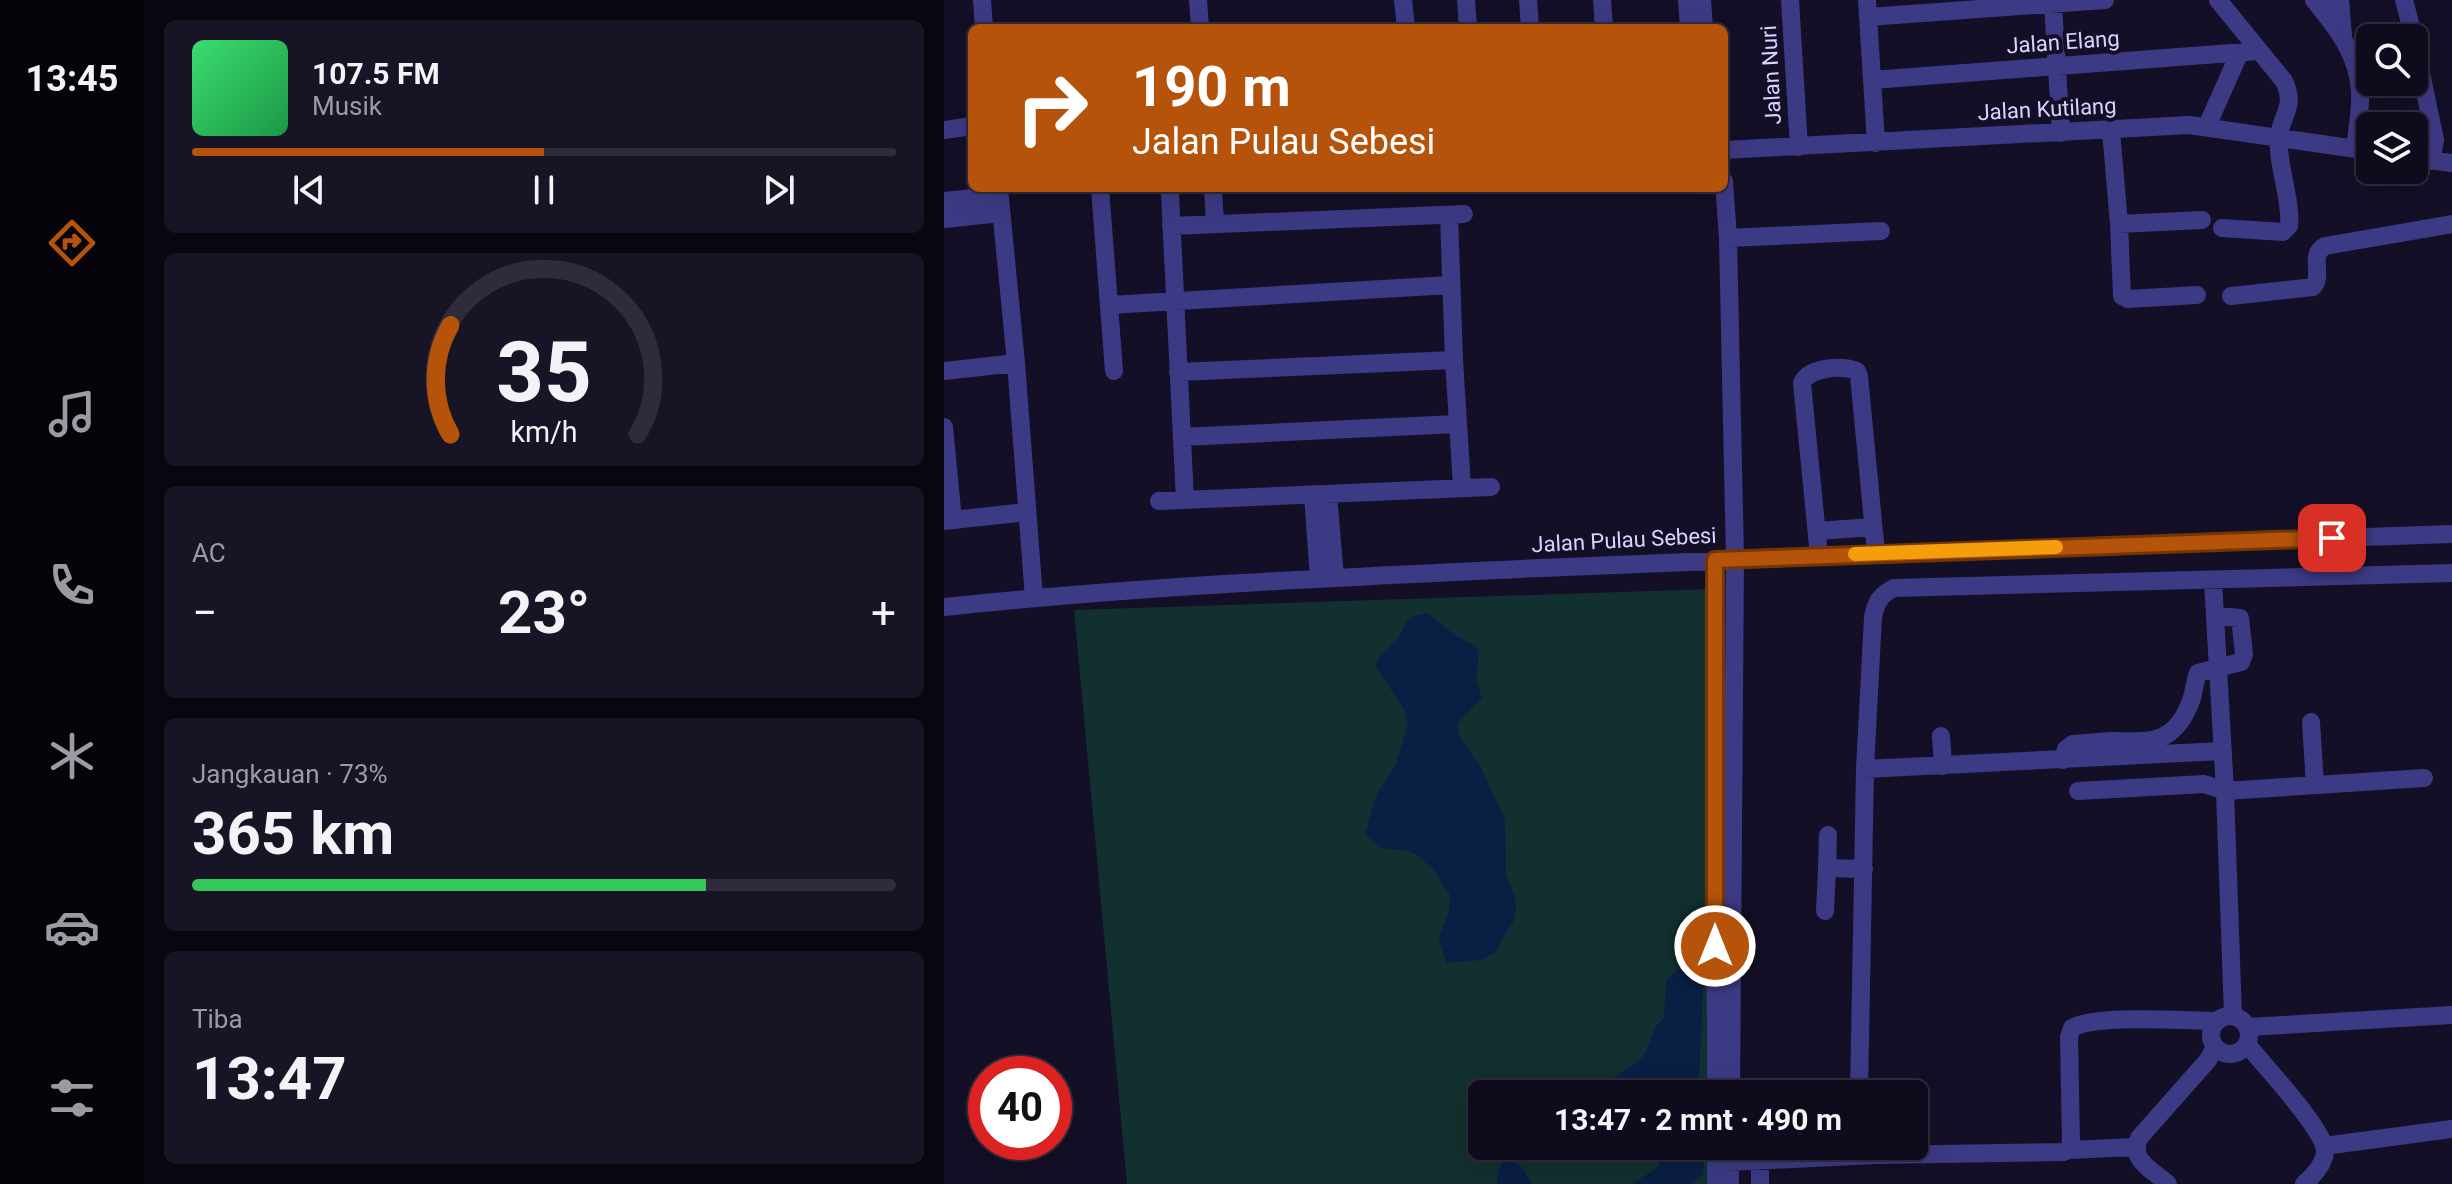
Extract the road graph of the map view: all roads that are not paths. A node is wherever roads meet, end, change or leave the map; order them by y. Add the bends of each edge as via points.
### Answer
1 (982, 0) edge
2 (1198, 0) edge
3 (1403, 0) edge
4 (1466, 0) edge
5 (1528, 0) edge
6 (1602, 0) edge
7 (1687, 0) edge
8 (1702, 0) edge
9 (1790, 0) edge
10 (2105, 0) edge
11 (2218, 0) edge
12 (2404, 0) edge
13 (2053, 4) junction
14 (2319, 6) edge
15 (1868, 8) edge
16 (984, 24) edge
17 (1200, 24) edge
18 (1406, 24) edge
19 (1468, 24) edge
20 (1530, 24) edge
21 (1604, 24) edge
22 (1689, 24) edge
23 (1704, 24) edge
24 (2410, 24) edge
25 (2258, 51) junction
26 (2239, 54) junction
27 (2056, 67) junction
28 (1872, 80) junction
29 (2426, 96) edge
30 (2361, 112) edge
31 (2207, 126) junction
32 (968, 127) edge
33 (944, 130) edge
34 (2111, 130) junction
35 (2061, 133) junction
36 (2279, 137) junction
37 (1876, 143) junction
38 (1799, 147) junction
39 (2356, 149) edge
40 (1728, 150) edge
41 (2428, 151) edge
42 (2428, 160) edge
43 (2452, 163) edge
44 (1100, 192) edge
45 (1213, 192) edge
46 (1725, 192) edge
47 (1170, 194) dead end
48 (1000, 199) edge
49 (944, 201) edge
50 (944, 219) edge
51 (2202, 220) dead end
52 (1215, 224) junction
53 (2119, 224) junction
54 (2452, 224) edge
55 (1171, 226) junction
56 (2222, 228) dead end
57 (1881, 231) dead end
58 (1728, 238) junction
59 (1451, 285) junction
60 (2197, 295) dead end
61 (2231, 296) dead end
62 (1175, 302) junction
63 (1109, 305) junction
64 (1454, 360) junction
65 (1016, 363) junction
66 (944, 371) edge
67 (1114, 371) dead end
68 (1178, 372) junction
69 (1457, 424) junction
70 (1182, 437) junction
71 (945, 440) edge
72 (1462, 487) junction
73 (1491, 487) dead end
74 (1320, 494) junction
75 (1185, 500) junction
76 (1159, 501) dead end
77 (1026, 512) junction
78 (948, 520) edge
79 (1872, 527) junction
80 (1818, 531) junction
81 (2452, 534) edge
82 (1876, 553) junction
83 (1819, 556) junction
84 (1735, 559) junction
85 (1715, 560) junction
86 (2452, 573) edge
87 (1327, 578) junction
88 (2213, 581) junction
89 (1034, 598) junction
90 (944, 607) edge
91 (2216, 616) junction
92 (2217, 668) junction
93 (2311, 722) dead end
94 (1941, 736) dead end
95 (2111, 749) junction
96 (2222, 751) junction
97 (1943, 766) junction
98 (1865, 769) junction
99 (2424, 778) dead end
100 (2315, 785) junction
101 (2078, 791) dead end
102 (2225, 791) junction
103 (1828, 835) dead end
104 (1827, 868) junction
105 (1864, 869) junction
106 (1825, 911) dead end
107 (2452, 1015) edge
108 (2236, 1027) junction
109 (2215, 1047) junction
110 (1716, 1080) edge
111 (1731, 1080) edge
112 (1859, 1080) edge
113 (2452, 1129) edge
114 (2324, 1146) junction
115 (2135, 1147) junction
116 (2068, 1150) junction
117 (1928, 1152) edge
118 (1716, 1160) edge
119 (1730, 1160) edge
120 (1760, 1160) edge
121 (1716, 1184) edge
122 (1730, 1184) edge
123 (1760, 1184) edge
124 (2168, 1184) edge
125 (2304, 1184) edge

1 - 16 street
2 - 17 street
3 - 18 street
4 - 19 street
5 - 20 street
6 - 21 street
7 - 22 street
8 - 23 street
9 - 38 street, Jalan Nuri
10 - 13 street
11 - 25 street
12 - 24 street
13 - 15 street
13 - 27 street
14 - 30 street via 2343,36 2354,61
15 - 28 street
25 - 26 street, Jalan Elang
25 - 36 street via 2288,90
26 - 27 street, Jalan Elang
26 - 31 street
27 - 28 street, Jalan Elang
27 - 35 street
28 - 37 street
29 - 41 street via 2435,140
31 - 34 street, Jalan Kutilang
31 - 36 street, Jalan Kutilang
32 - 33 street
34 - 35 street, Jalan Kutilang
34 - 53 street
35 - 37 street, Jalan Kutilang
36 - 39 street, Jalan Kutilang
36 - 56 street via 2289,226 2283,232
37 - 38 street, Jalan Kutilang
38 - 40 street, Jalan Kutilang
42 - 43 street
44 - 63 street
45 - 52 street
46 - 58 street
47 - 55 street
48 - 49 street
48 - 50 street
48 - 65 street
51 - 53 street
52 - 55 street
52 - 59 street via 1457,215
53 - 60 street via 2122,296
54 - 61 street via 2325,246 2316,253 2318,281 2313,287
55 - 62 street
57 - 58 street
58 - 84 street
59 - 62 street
59 - 64 street
62 - 63 street
62 - 68 street
63 - 67 street
64 - 68 street
64 - 69 street
65 - 66 street
65 - 77 street
68 - 70 street
69 - 70 street
69 - 72 street
70 - 75 street
71 - 78 street
72 - 73 street
72 - 74 street
74 - 75 street
74 - 87 street
75 - 76 street
77 - 78 street
77 - 89 street
79 - 80 street
79 - 80 street via 1859,376 1840,368 1809,374 1802,383
79 - 82 street
80 - 83 street
81 - 82 street, Jalan Pulau Sebesi
82 - 83 street, Jalan Pulau Sebesi
83 - 84 street, Jalan Pulau Sebesi
84 - 85 street, Jalan Pulau Sebesi
84 - 111 street
85 - 87 street, Jalan Pulau Sebesi
85 - 110 street
86 - 88 street
87 - 89 street, Jalan Pulau Sebesi
88 - 91 street
88 - 98 street via 1894,588 1884,593 1873,617
89 - 90 street, Jalan Pulau Sebesi
91 - 92 street
91 - 92 street via 2240,618 2244,654 2237,664
92 - 95 street via 2198,673 2186,712 2171,734
92 - 96 street
93 - 100 street
94 - 97 street
95 - 96 street
95 - 97 street via 2063,760
96 - 102 street
97 - 98 street
98 - 105 street
99 - 100 street
100 - 102 street
101 - 102 street via 2204,784
102 - 108 street
103 - 104 street
104 - 105 street
104 - 106 street
105 - 112 street
107 - 108 street
108 - 109 street via 2210,1035
108 - 109 street via 2240,1051 2231,1054
108 - 114 street
108 - 116 street via 2100,1020 2072,1028
109 - 115 street
113 - 114 street
114 - 125 street via 2320,1165
115 - 116 street
115 - 124 street via 2141,1161
116 - 117 street
118 - 121 street
119 - 122 street
120 - 123 street

